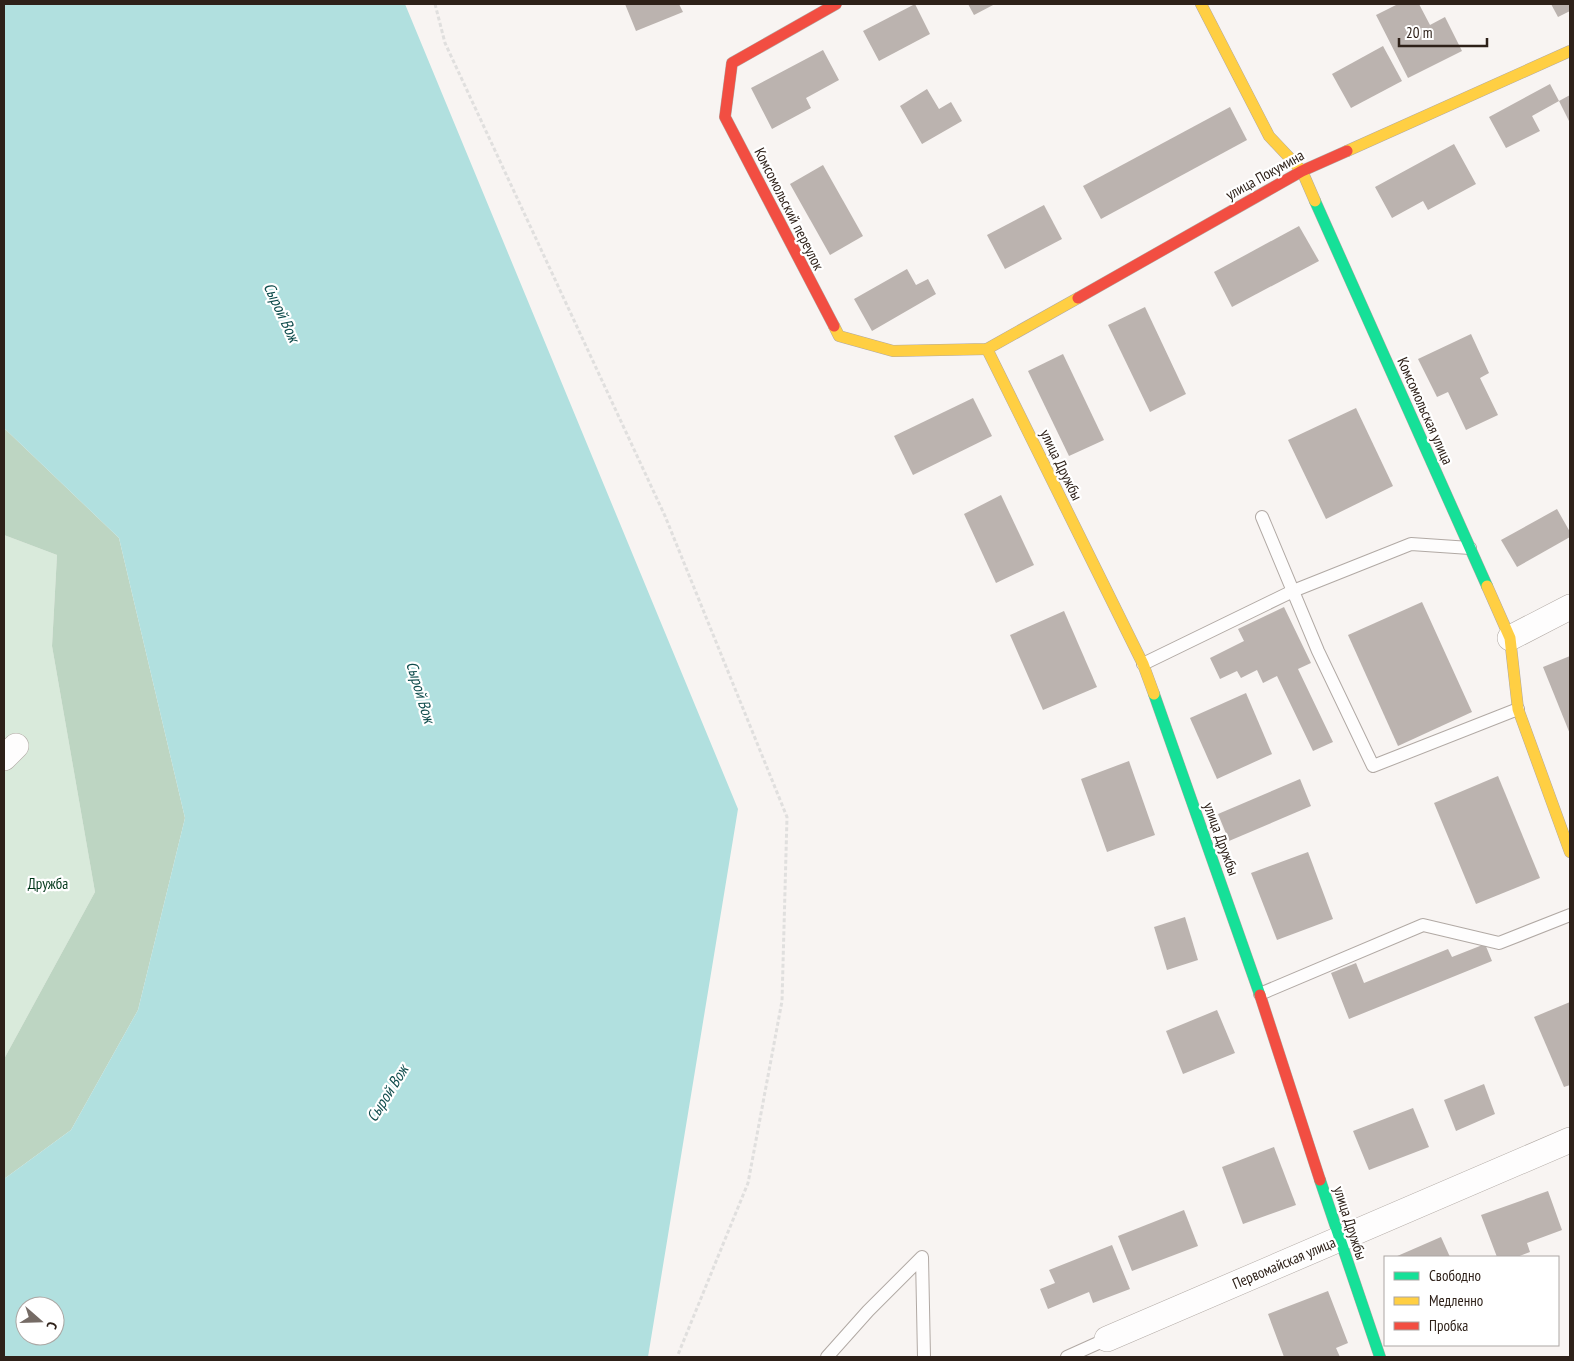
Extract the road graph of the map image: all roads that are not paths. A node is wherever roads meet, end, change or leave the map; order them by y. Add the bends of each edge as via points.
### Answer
1 (836, 4) edge
2 (1201, 4) edge
3 (1570, 51) edge
4 (1302, 171) junction
5 (987, 349) junction
6 (1262, 517) dead end
7 (1470, 548) junction
8 (1293, 591) junction
9 (1570, 607) edge
10 (1510, 638) junction
11 (1143, 664) junction
12 (1518, 709) junction
13 (1570, 852) edge
14 (1570, 915) edge
15 (1260, 994) junction
16 (1570, 1140) edge
17 (1339, 1240) junction
18 (1107, 1339) joint
19 (827, 1357) edge
20 (924, 1357) edge
21 (1067, 1357) edge
22 (1380, 1357) edge

1 - 5 street, Комсомольский переулок via 732,63 725,117 839,336 893,351
2 - 4 street, Комсомольская улица via 1269,136
3 - 4 street, улица Покумина
4 - 5 street, улица Покумина
4 - 7 street, Комсомольская улица
5 - 11 street, улица Дружбы
6 - 8 lane
7 - 8 lane via 1411,544
7 - 10 street, Комсомольская улица
8 - 11 lane
8 - 12 lane via 1373,766
9 - 10 street
10 - 12 street, Комсомольская улица
11 - 15 street, улица Дружбы
12 - 13 street, Комсомольская улица
14 - 15 lane via 1499,943 1423,925
15 - 17 street, улица Дружбы
16 - 17 street, Первомайская улица
17 - 18 street, Первомайская улица
17 - 22 street, улица Дружбы
18 - 21 lane
19 - 20 lane via 922,1257

